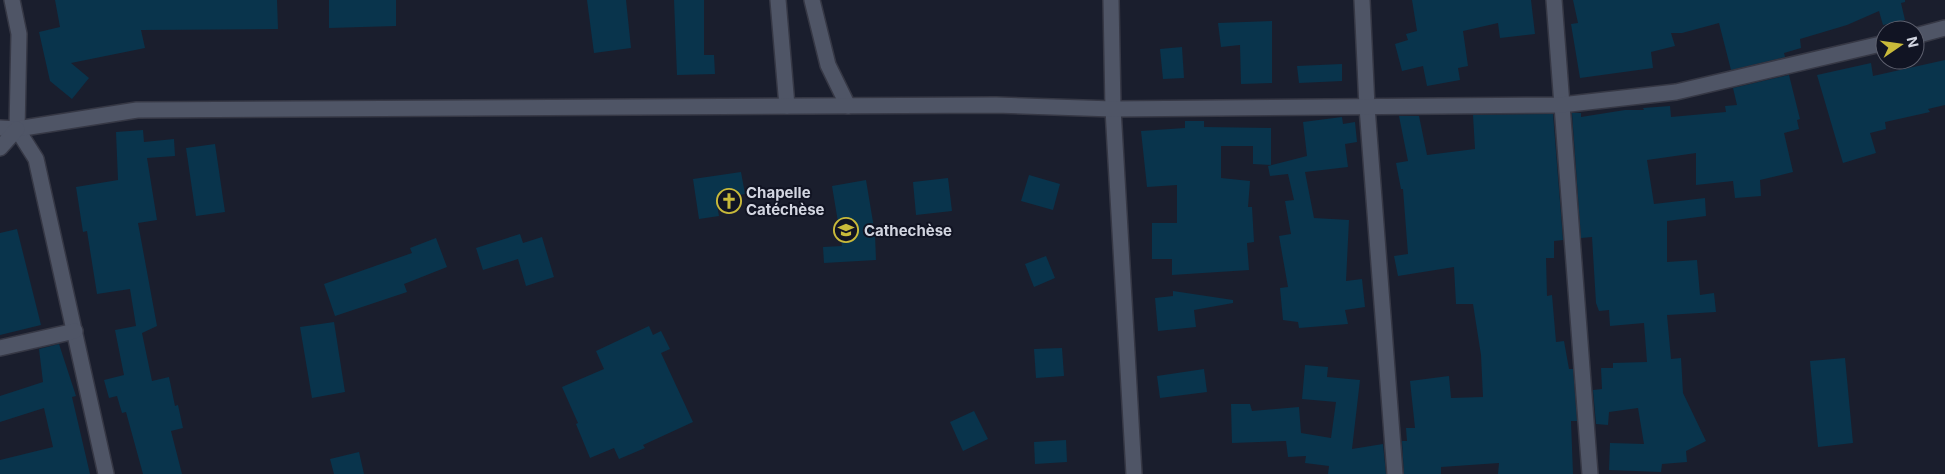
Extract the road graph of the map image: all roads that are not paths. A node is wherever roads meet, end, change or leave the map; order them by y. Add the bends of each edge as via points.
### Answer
1 (12, 0) edge
2 (778, 0) edge
3 (812, 0) edge
4 (1111, 0) edge
5 (1362, 0) edge
6 (1554, 0) edge
7 (1945, 28) edge
8 (1925, 33) edge
9 (1875, 45) edge
10 (1561, 105) junction
11 (788, 106) junction
12 (848, 106) junction
13 (1367, 107) junction
14 (1113, 109) junction
15 (0, 128) edge
16 (17, 129) junction
17 (0, 148) edge
18 (75, 331) junction
19 (0, 348) edge
20 (106, 474) edge
21 (1134, 474) edge
22 (1395, 474) edge
23 (1590, 474) edge

1 - 16 street via 19,34
2 - 11 street
3 - 12 street via 828,64
4 - 14 street
5 - 13 street
6 - 10 street
7 - 8 street
9 - 10 street via 1676,92
10 - 13 street
10 - 23 street
11 - 12 street
11 - 16 street via 137,110
12 - 14 street via 996,105
13 - 14 street
13 - 22 street
14 - 21 street
15 - 16 street
16 - 17 street
16 - 18 street via 36,159
18 - 19 street
18 - 20 street

